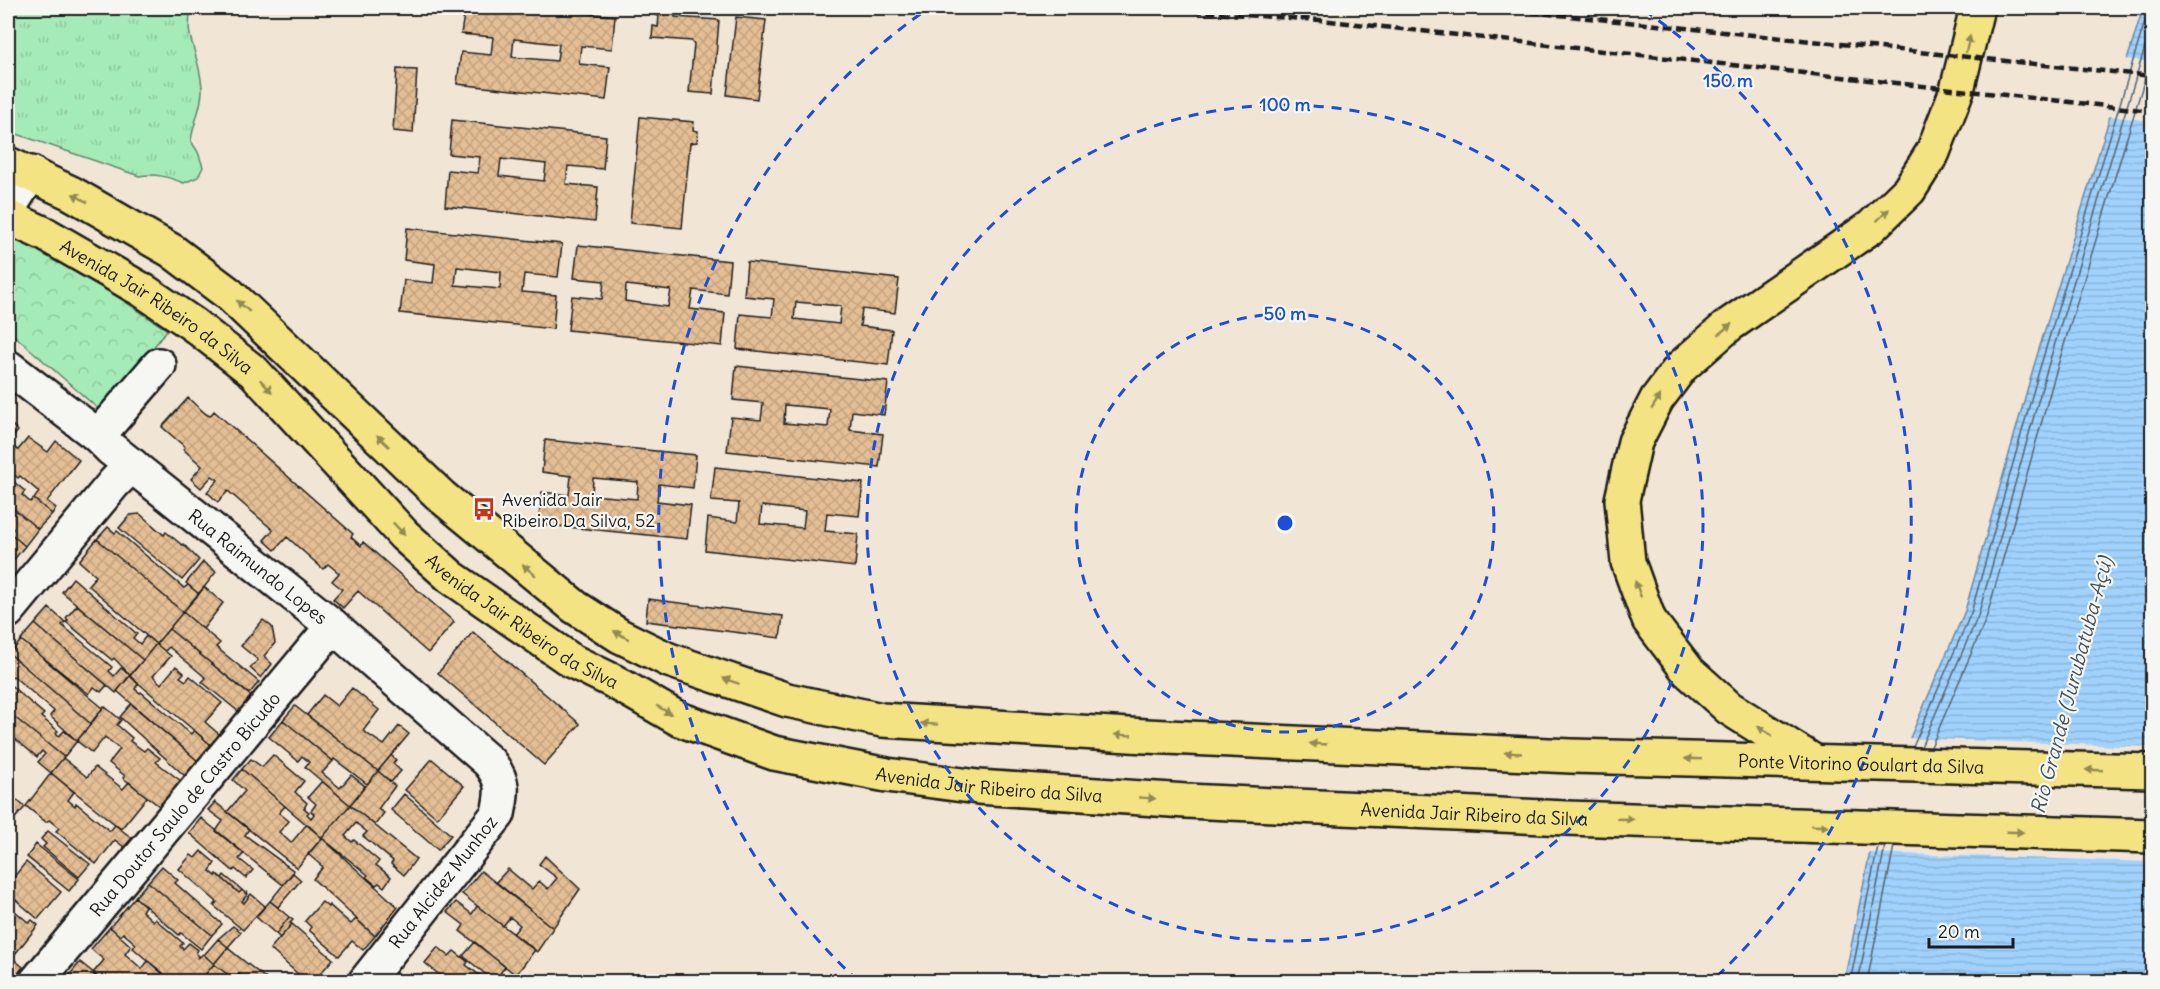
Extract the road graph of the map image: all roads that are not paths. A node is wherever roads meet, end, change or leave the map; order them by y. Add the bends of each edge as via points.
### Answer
1 (1977, 8) edge
2 (19, 168) edge
3 (8, 209) edge
4 (8, 217) edge
5 (159, 365) dead end
6 (8, 367) edge
7 (98, 436) junction
8 (132, 465) junction
9 (8, 611) edge
10 (333, 626) junction
11 (669, 660) junction
12 (613, 681) junction
13 (1814, 762) junction
14 (2152, 771) edge
15 (500, 775) joint
16 (2152, 836) edge
17 (36, 981) edge
18 (365, 981) edge

13 -> 1 main road via 1729,708 1688,671 1649,620 1628,562 1622,500 1635,442 1657,399 1681,367 1729,325 1871,226 1909,190 1933,152 1957,90
2 - 3 street
11 -> 2 main road via 620,636 535,575 442,497 230,294 172,251
4 -> 12 main road, Avenida Jair Ribeiro da Silva via 144,291 203,332 254,372 404,535 451,577 572,661
5 - 7 street
6 - 7 street, Rua Raimundo Lopes
7 - 8 street, Rua Raimundo Lopes
8 - 9 street
8 - 10 street, Rua Raimundo Lopes
10 - 15 street, Rua Raimundo Lopes
10 - 17 street, Rua Doutor Saulo de Castro Bicudo
11 - 12 main road via 639,678
13 -> 11 main road, Ponte Vitorino Goulart da Silva via 1571,756 882,720 786,700
12 -> 16 main road, Avenida Jair Ribeiro da Silva via 680,719 774,753 887,775 978,787 1186,801 1566,818
14 -> 13 main road, Ponte Vitorino Goulart da Silva
15 - 18 street, Rua Alcidez Munhoz via 498,813

